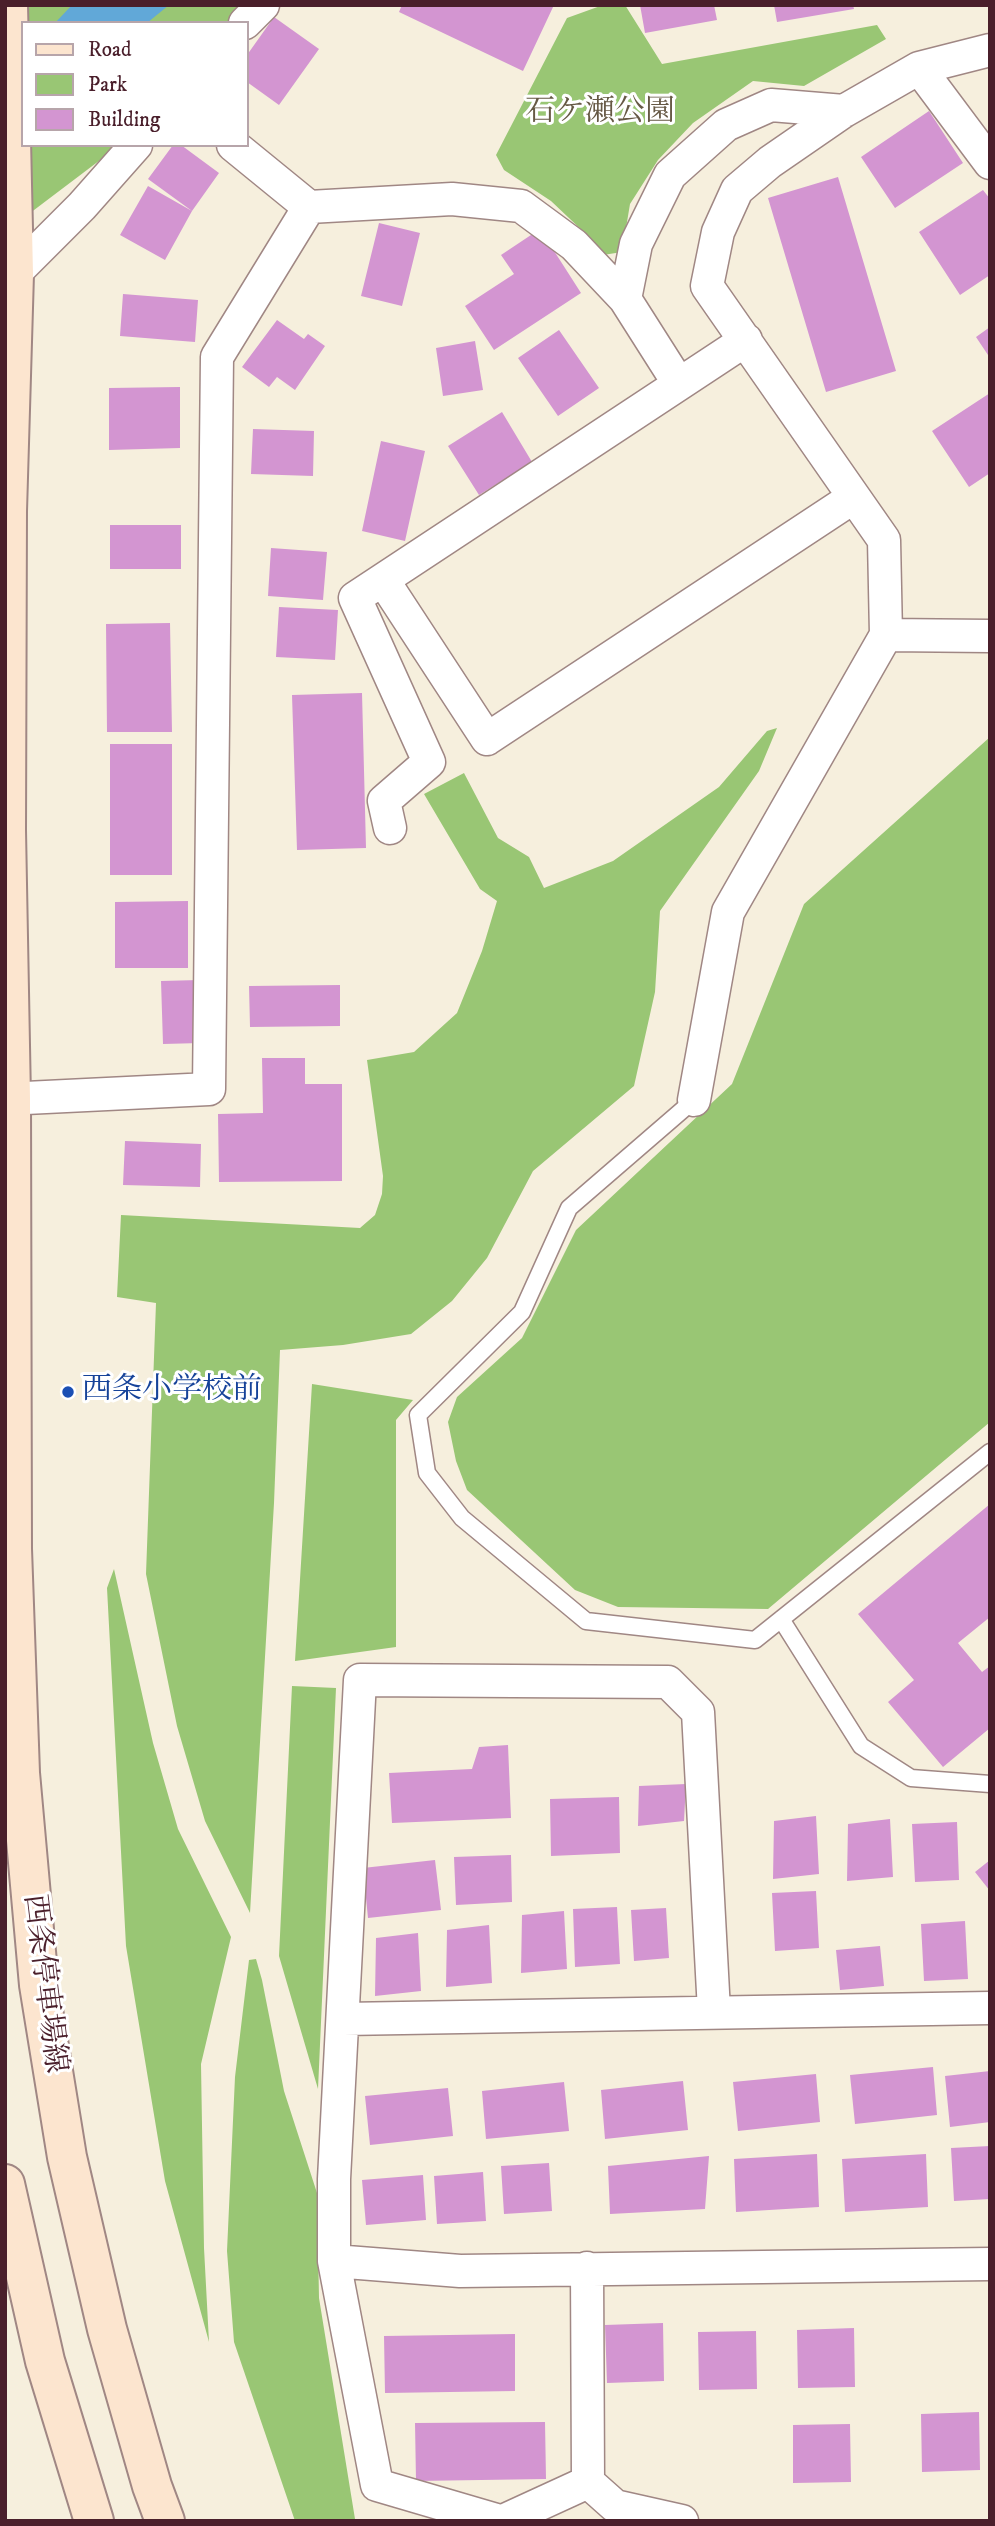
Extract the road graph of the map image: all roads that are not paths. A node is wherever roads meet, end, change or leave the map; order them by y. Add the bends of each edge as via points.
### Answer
1 (8, 5) edge
2 (263, 5) edge
3 (247, 21) edge
4 (990, 50) edge
5 (919, 68) junction
6 (844, 111) junction
7 (134, 147) edge
8 (235, 147) edge
9 (990, 163) edge
10 (309, 207) junction
11 (14, 257) junction
12 (625, 299) junction
13 (746, 340) junction
14 (679, 384) junction
15 (853, 497) junction
16 (383, 580) junction
17 (886, 635) junction
18 (990, 636) edge
19 (390, 828) dead end
20 (8, 1099) edge
21 (694, 1100) joint
22 (990, 1452) edge
23 (781, 1619) junction
24 (990, 1784) edge
25 (990, 2008) edge
26 (714, 2011) junction
27 (344, 2019) junction
28 (5, 2184) edge
29 (334, 2262) junction
30 (990, 2264) edge
31 (587, 2268) junction
32 (588, 2482) junction
33 (94, 2521) edge
34 (165, 2521) edge
35 (501, 2521) edge
36 (682, 2521) edge

1 - 11 main road, 西条停車場線
2 - 3 street
4 - 5 street
5 - 6 street
5 - 9 street
6 - 12 street via 771,105 726,125 670,175 636,243
6 - 13 street via 737,190 718,232 707,286
7 - 11 street via 82,206
8 - 10 street
10 - 12 street via 452,199 522,206 574,245
10 - 20 street via 217,357 209,1089
11 - 20 main road, 西条停車場線 via 7,511
12 - 14 street
13 - 14 street
13 - 15 street
14 - 16 street via 559,473
15 - 16 street via 583,669 487,739
15 - 17 street via 884,540
16 - 19 street via 355,598 429,762 384,802
17 - 18 street
17 - 21 street via 728,912
20 - 34 main road, 西条停車場線 via 12,1549 20,1773 39,1985 67,2157 107,2329
21 - 23 lane via 569,1208 522,1312 418,1415 427,1473 462,1518 586,1621 755,1640
22 - 23 lane
23 - 24 lane via 861,1746 911,1778
25 - 26 street
26 - 27 street
26 - 27 street via 698,1712 668,1682 359,1681
27 - 29 street
28 - 33 main road via 45,2361
29 - 31 street via 460,2271
29 - 35 street via 377,2485
30 - 31 street
31 - 32 street
32 - 35 street
32 - 36 street via 615,2506

